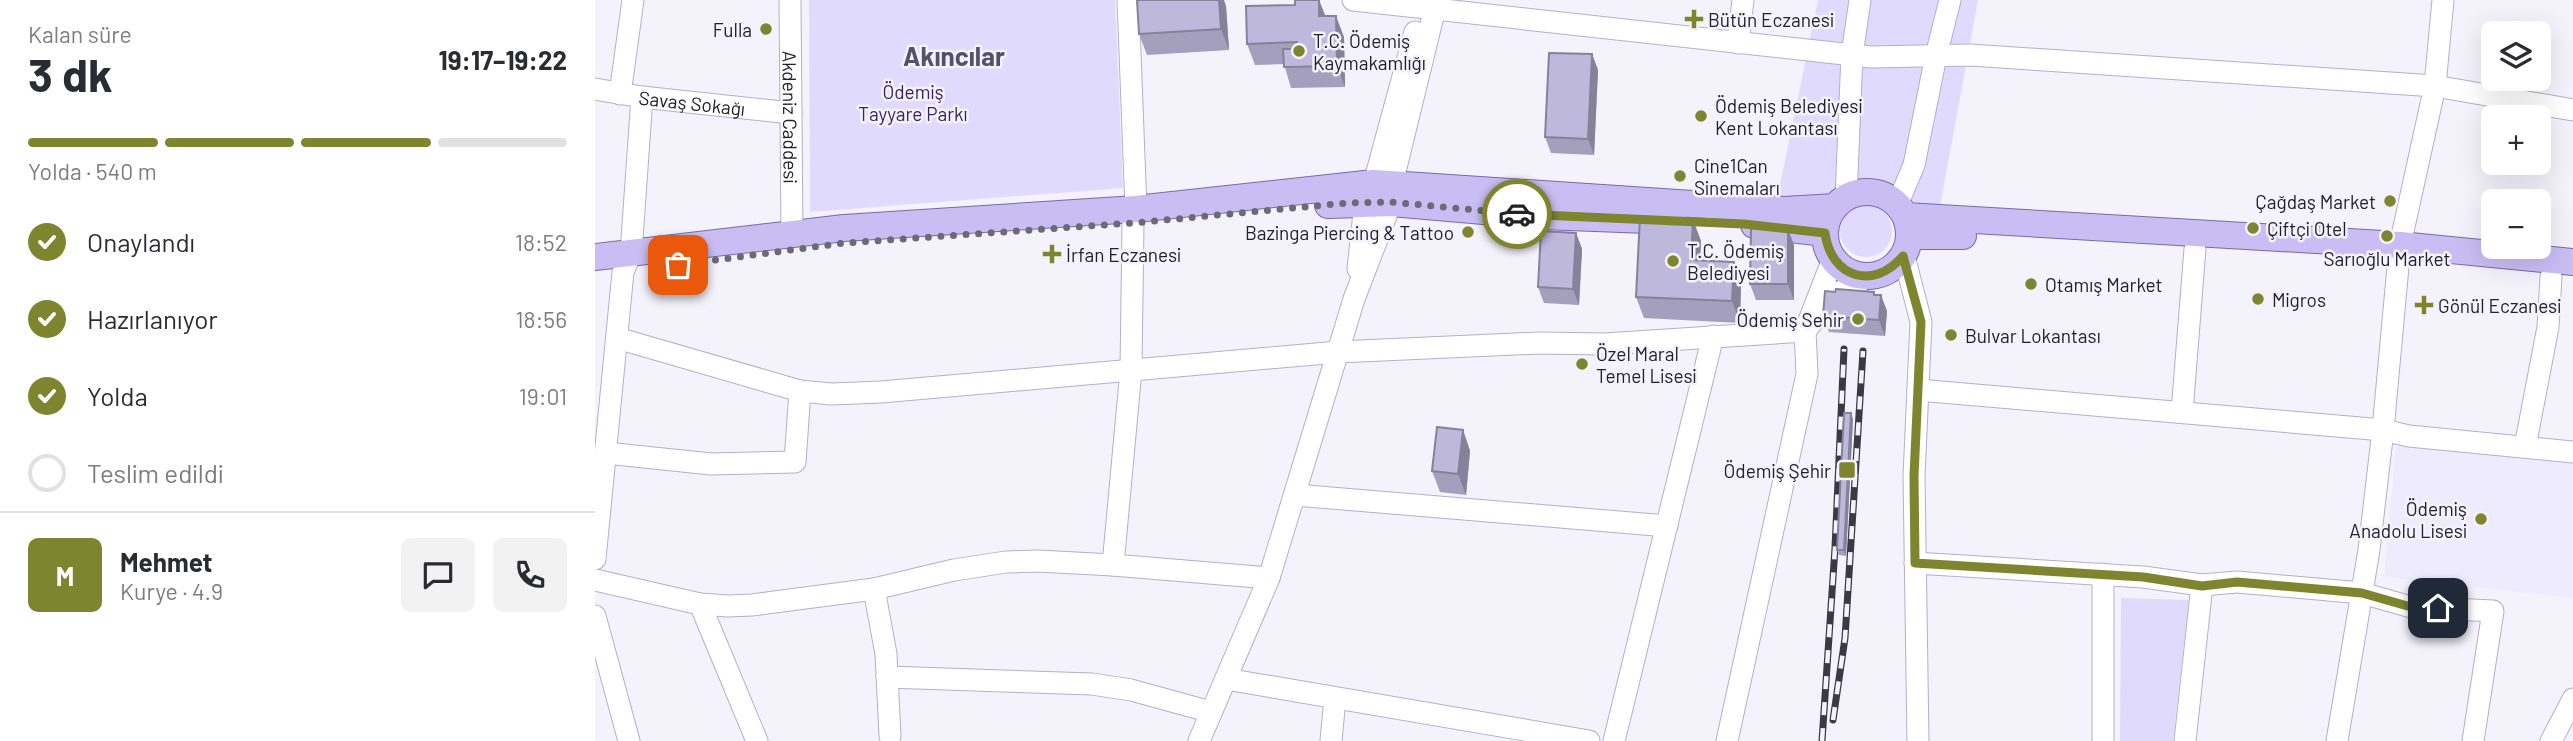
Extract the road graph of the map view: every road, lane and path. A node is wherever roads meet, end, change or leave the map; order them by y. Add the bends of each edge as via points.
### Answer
1 (633, 0) edge
2 (790, 0) edge
3 (1128, 0) edge
4 (1353, 0) edge
5 (1743, 0) edge
6 (1860, 0) edge
7 (1950, 0) edge
8 (2440, 0) edge
9 (1429, 5) edge
10 (1738, 43) junction
11 (1852, 55) junction
12 (1936, 56) junction
13 (2435, 86) junction
14 (595, 89) edge
15 (620, 94) junction
16 (642, 97) junction
17 (2573, 110) edge
18 (791, 113) junction
19 (1380, 193) junction
20 (1840, 202) junction
21 (1134, 216) junction
22 (1904, 228) junction
23 (1825, 233) junction
24 (792, 234) junction
25 (2195, 249) junction
26 (2399, 253) junction
27 (595, 257) edge
28 (1833, 259) junction
29 (627, 262) junction
30 (2573, 262) edge
31 (595, 276) edge
32 (1870, 276) junction
33 (2562, 278) edge
34 (1805, 331) junction
35 (1713, 336) junction
36 (617, 338) junction
37 (1338, 352) junction
38 (1131, 370) junction
39 (1918, 390) junction
40 (800, 391) junction
41 (2182, 412) junction
42 (602, 423) edge
43 (2383, 430) junction
44 (2525, 447) junction
45 (2573, 452) edge
46 (606, 453) junction
47 (1294, 495) junction
48 (1667, 526) junction
49 (595, 559) edge
50 (1915, 563) junction
51 (1113, 565) junction
52 (2103, 574) junction
53 (1269, 578) junction
54 (595, 580) edge
55 (2202, 586) junction
56 (874, 589) junction
57 (2362, 593) junction
58 (700, 604) junction
59 (595, 616) edge
60 (887, 677) junction
61 (1226, 679) junction
62 (1335, 698) junction
63 (2573, 700) edge
64 (1212, 712) junction
65 (890, 736) dead end
66 (629, 741) edge
67 (757, 741) edge
68 (1199, 741) edge
69 (1331, 741) edge
70 (1589, 741) edge
71 (1614, 741) edge
72 (1727, 741) edge
73 (1918, 741) edge
74 (2103, 741) edge
75 (2185, 741) edge
76 (2337, 741) edge
77 (2473, 741) edge
78 (2551, 741) edge

1 - 15 street
2 - 18 street, Akdeniz Caddesi
3 - 21 street
4 - 9 street
5 - 10 street
6 - 11 street
7 - 12 street
8 - 13 street
9 - 10 street
9 - 19 street
10 - 11 street
11 - 12 street
11 - 20 street
12 - 13 street
12 - 22 street
13 - 17 street
13 - 26 street
14 - 15 street, Savaş Sokağı
15 - 16 street, Savaş Sokağı
16 - 18 street, Savaş Sokağı
16 - 29 street
18 - 24 street, Akdeniz Caddesi
19 - 20 main road via 1785,209
19 - 21 main road
19 - 23 main road via 1542,216 1744,224
19 - 37 street
20 - 22 main road via 1859,193 1886,197
20 - 23 main road
21 - 24 main road
21 - 29 main road
21 - 38 street
22 - 25 main road
22 - 26 main road
22 - 32 main road via 1895,266
22 - 39 street via 1921,322
23 - 28 main road
24 - 29 main road
25 - 26 main road
25 - 41 street
26 - 30 main road
26 - 33 main road
26 - 43 street
27 - 29 main road
28 - 32 main road via 1856,275
28 - 34 street
29 - 31 main road
29 - 36 street
32 - 34 street via 1836,294
33 - 44 street
34 - 35 street
34 - 72 street via 1807,374
35 - 37 street
35 - 48 street
36 - 40 street
36 - 42 street
37 - 38 street
37 - 47 street
38 - 40 street via 881,393
38 - 51 street
39 - 41 street
39 - 50 street
40 - 46 street via 795,462 711,464
41 - 43 street
42 - 46 street
43 - 44 street
43 - 57 street
44 - 45 street
46 - 49 street
47 - 48 street
47 - 53 street
48 - 71 street
50 - 52 street
50 - 73 street
51 - 53 street
51 - 56 street via 1006,562
52 - 55 street
52 - 74 street
53 - 61 street
54 - 58 street
55 - 57 street via 2237,582
55 - 75 street
56 - 58 street via 752,605
56 - 60 street via 884,632
57 - 76 street
57 - 77 street via 2411,607 2493,611
58 - 67 street
59 - 66 street
60 - 64 street via 1092,684
60 - 65 street
61 - 62 street
61 - 64 street
62 - 69 street
62 - 70 street
63 - 78 street
64 - 68 street

